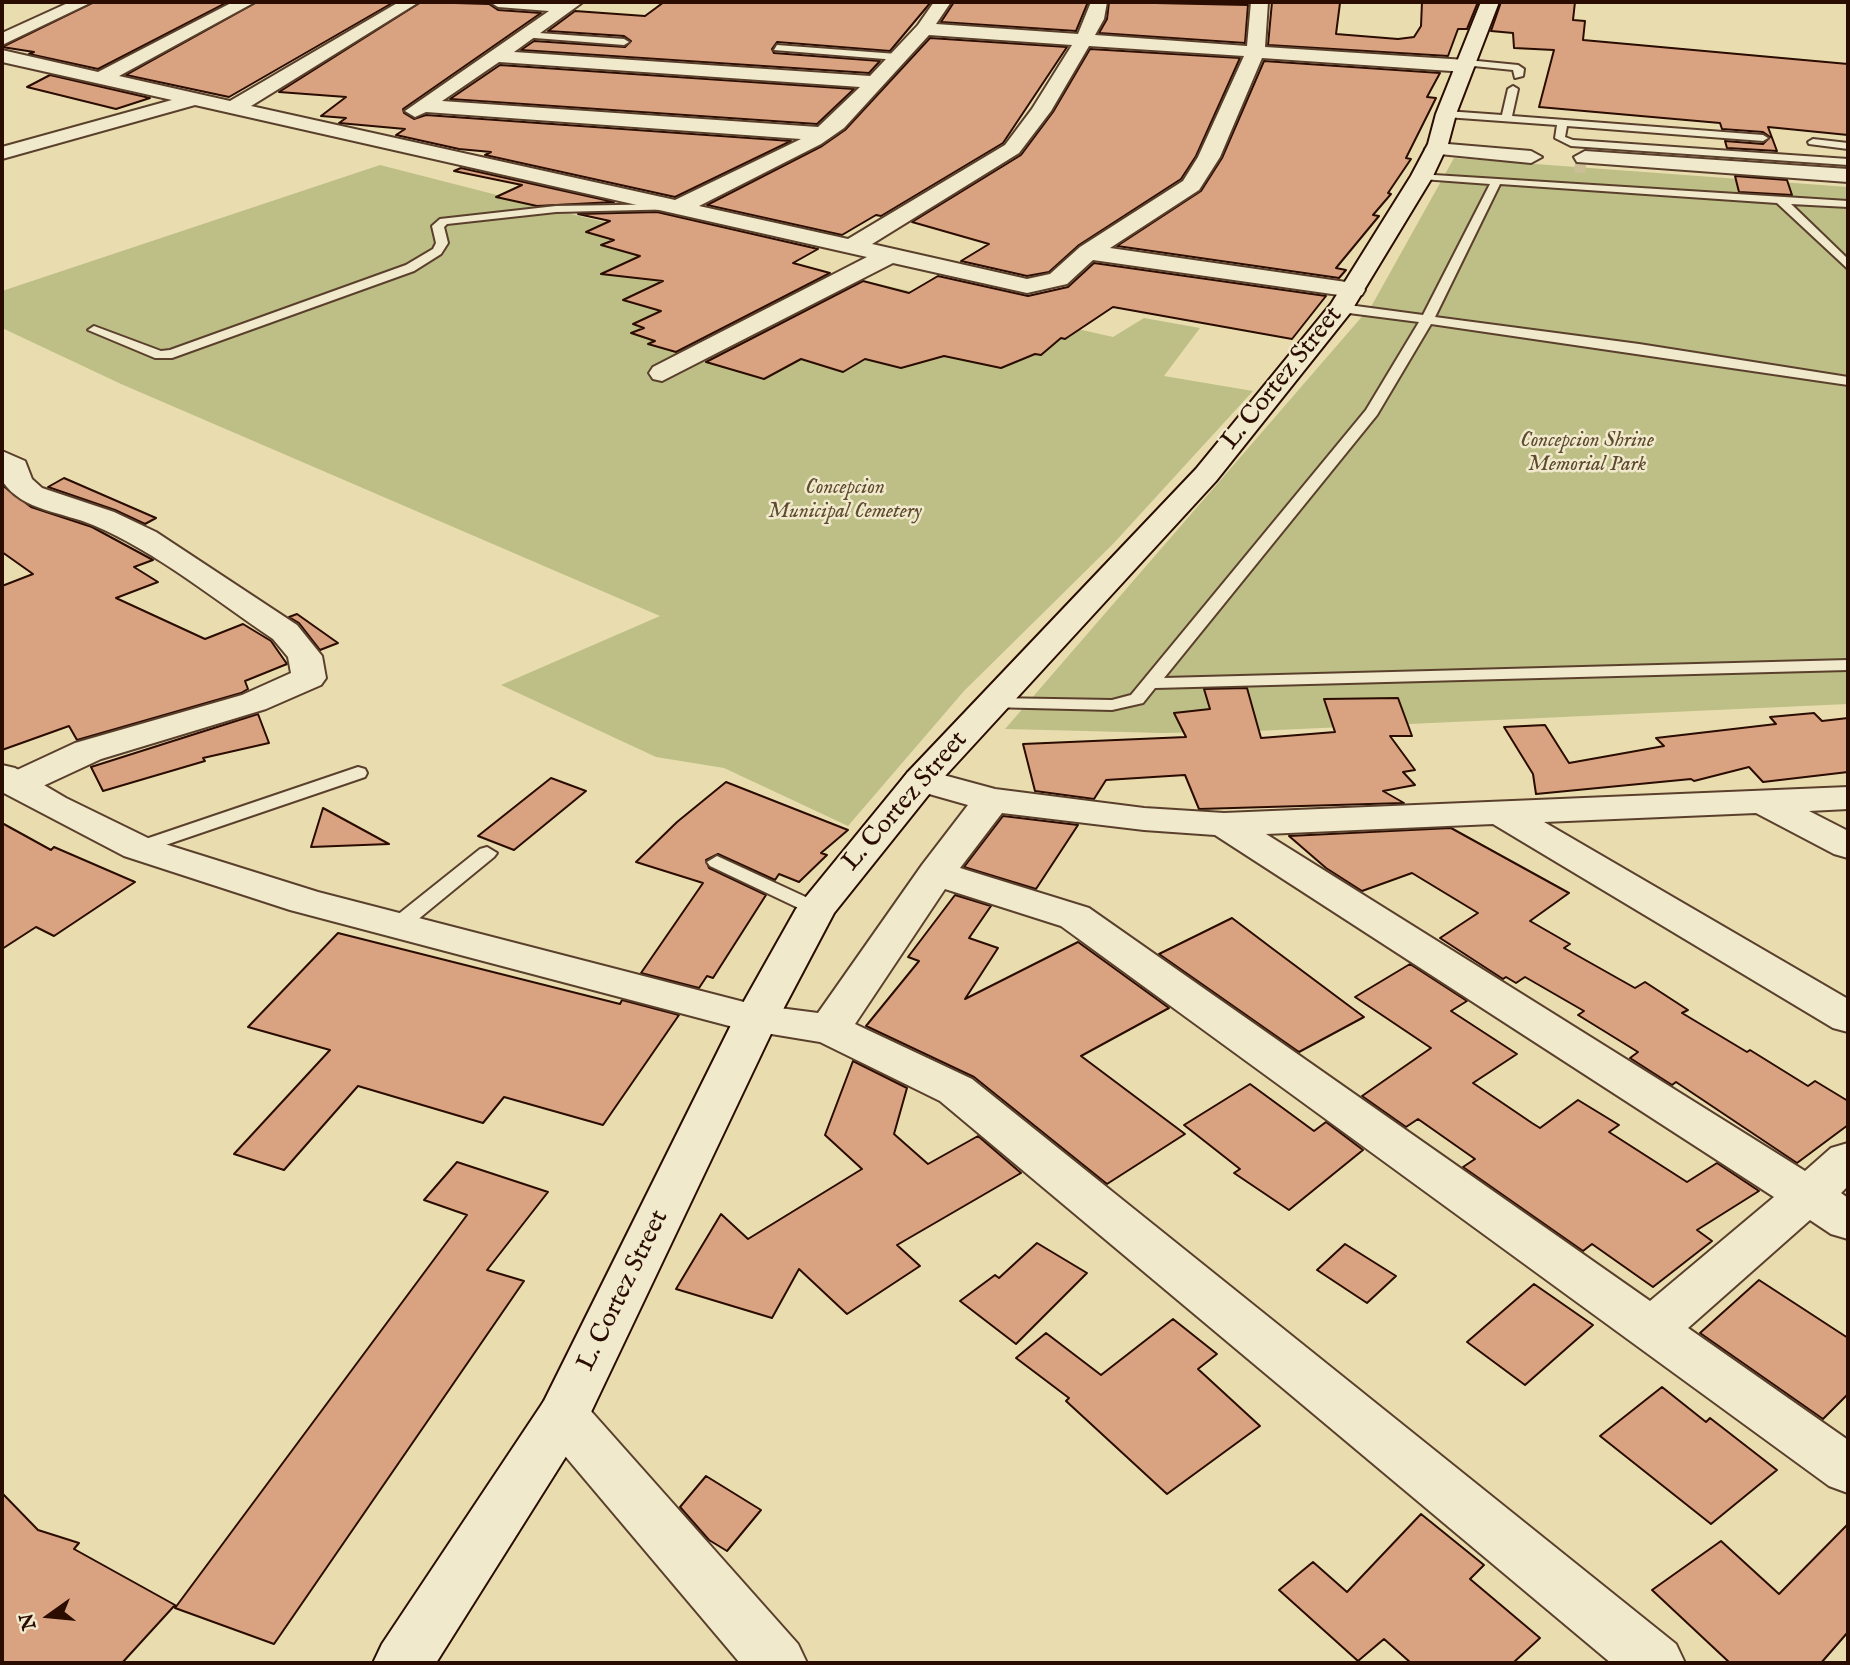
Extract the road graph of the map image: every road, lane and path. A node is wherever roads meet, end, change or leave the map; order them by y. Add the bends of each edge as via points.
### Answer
1 (83, 2) edge
2 (246, 2) edge
3 (411, 2) edge
4 (498, 2) edge
5 (942, 2) edge
6 (1099, 2) edge
7 (1260, 2) edge
8 (1490, 2) edge
9 (571, 4) edge
10 (924, 29) junction
11 (525, 35) junction
12 (2, 40) edge
13 (1083, 41) junction
14 (624, 42) dead end
15 (778, 48) dead end
16 (1255, 52) junction
17 (2, 56) edge
18 (494, 56) junction
19 (897, 57) junction
20 (1466, 64) junction
21 (1518, 76) dead end
22 (101, 78) junction
23 (873, 82) junction
24 (1513, 89) dead end
25 (193, 100) junction
26 (422, 106) junction
27 (231, 109) junction
28 (1506, 118) junction
29 (1563, 123) junction
30 (823, 134) junction
31 (2, 137) edge
32 (1763, 138) dead end
33 (373, 140) junction
34 (1813, 142) dead end
35 (32, 145) junction
36 (1436, 146) junction
37 (1848, 146) edge
38 (2, 153) edge
39 (1561, 159) junction
40 (1848, 162) edge
41 (1848, 176) edge
42 (1496, 182) junction
43 (1848, 185) edge
44 (1780, 200) junction
45 (1848, 204) edge
46 (679, 207) junction
47 (850, 247) junction
48 (1088, 253) junction
49 (888, 256) junction
50 (1848, 265) edge
51 (1347, 299) junction
52 (1429, 315) junction
53 (94, 330) dead end
54 (1848, 369) edge
55 (662, 373) dead end
56 (1848, 382) edge
57 (2, 460) edge
58 (1848, 666) edge
59 (1153, 683) junction
60 (994, 703) junction
61 (358, 772) dead end
62 (10, 780) edge
63 (921, 780) junction
64 (1848, 798) edge
65 (992, 800) junction
66 (1761, 800) junction
67 (1498, 811) junction
68 (1224, 824) junction
69 (1848, 846) edge
70 (138, 848) junction
71 (487, 853) dead end
72 (717, 862) dead end
73 (936, 873) junction
74 (816, 909) junction
75 (398, 925) junction
76 (756, 1018) junction
77 (1848, 1018) edge
78 (829, 1030) junction
79 (1848, 1160) edge
80 (1807, 1195) junction
81 (1848, 1221) edge
82 (1650, 1331) junction
83 (564, 1416) junction
84 (1848, 1470) edge
85 (403, 1663) edge
86 (777, 1663) edge
87 (1656, 1663) edge

1 - 12 street
2 - 22 street
3 - 27 street
4 - 9 street
5 - 10 street
6 - 13 street
7 - 16 street
8 - 20 street, L. Cortez Street
9 - 11 street
10 - 13 street
10 - 19 street
11 - 14 lane
11 - 18 street
13 - 16 street
13 - 47 street via 1012,149
15 - 19 lane
16 - 20 street
16 - 48 street via 1199,176 1173,199
17 - 22 street
18 - 23 street
18 - 26 street
19 - 23 street
20 - 21 lane via 1515,66
20 - 36 street, L. Cortez Street
22 - 25 street
23 - 30 street
24 - 28 lane
25 - 27 street
25 - 35 street
26 - 30 street
26 - 33 street
27 - 33 street
28 - 29 lane
28 - 36 lane
29 - 32 lane
29 - 40 lane via 1560,138 1571,143
30 - 46 street
31 - 35 street
33 - 46 street
34 - 37 lane
35 - 38 street
36 - 39 street
36 - 42 lane
36 - 51 street, L. Cortez Street
39 - 41 street
39 - 43 street
42 - 44 lane
42 - 52 lane
44 - 45 lane
44 - 50 lane
46 - 47 street
46 - 53 lane via 556,209 444,221 438,226 442,243 437,251 410,268 172,354 160,355
47 - 49 street
48 - 49 street via 1058,279 1027,286
48 - 51 street
49 - 55 street
51 - 52 lane
51 - 60 street, L. Cortez Street via 1206,475
52 - 54 lane
52 - 56 lane
52 - 59 lane via 1372,412
57 - 62 street via 15,467 18,482 31,494 103,518 145,539 285,632 304,656 309,678 254,702 88,751
58 - 59 lane
59 - 60 lane via 1138,699 1112,705
60 - 63 street, L. Cortez Street
61 - 70 lane
62 - 70 street
63 - 65 street
63 - 74 street, L. Cortez Street
64 - 66 street
65 - 68 street
65 - 73 street
66 - 67 street
66 - 69 street
67 - 68 street
67 - 77 street
68 - 80 street
70 - 75 street via 304,901
71 - 75 lane
72 - 74 lane
73 - 78 street
73 - 82 street via 1075,917
74 - 76 street, L. Cortez Street
75 - 76 street
76 - 78 street
76 - 83 street, L. Cortez Street
78 - 87 street via 956,1090
79 - 80 street
80 - 81 street
80 - 82 street
82 - 84 street
83 - 85 street, L. Cortez Street
83 - 86 street

